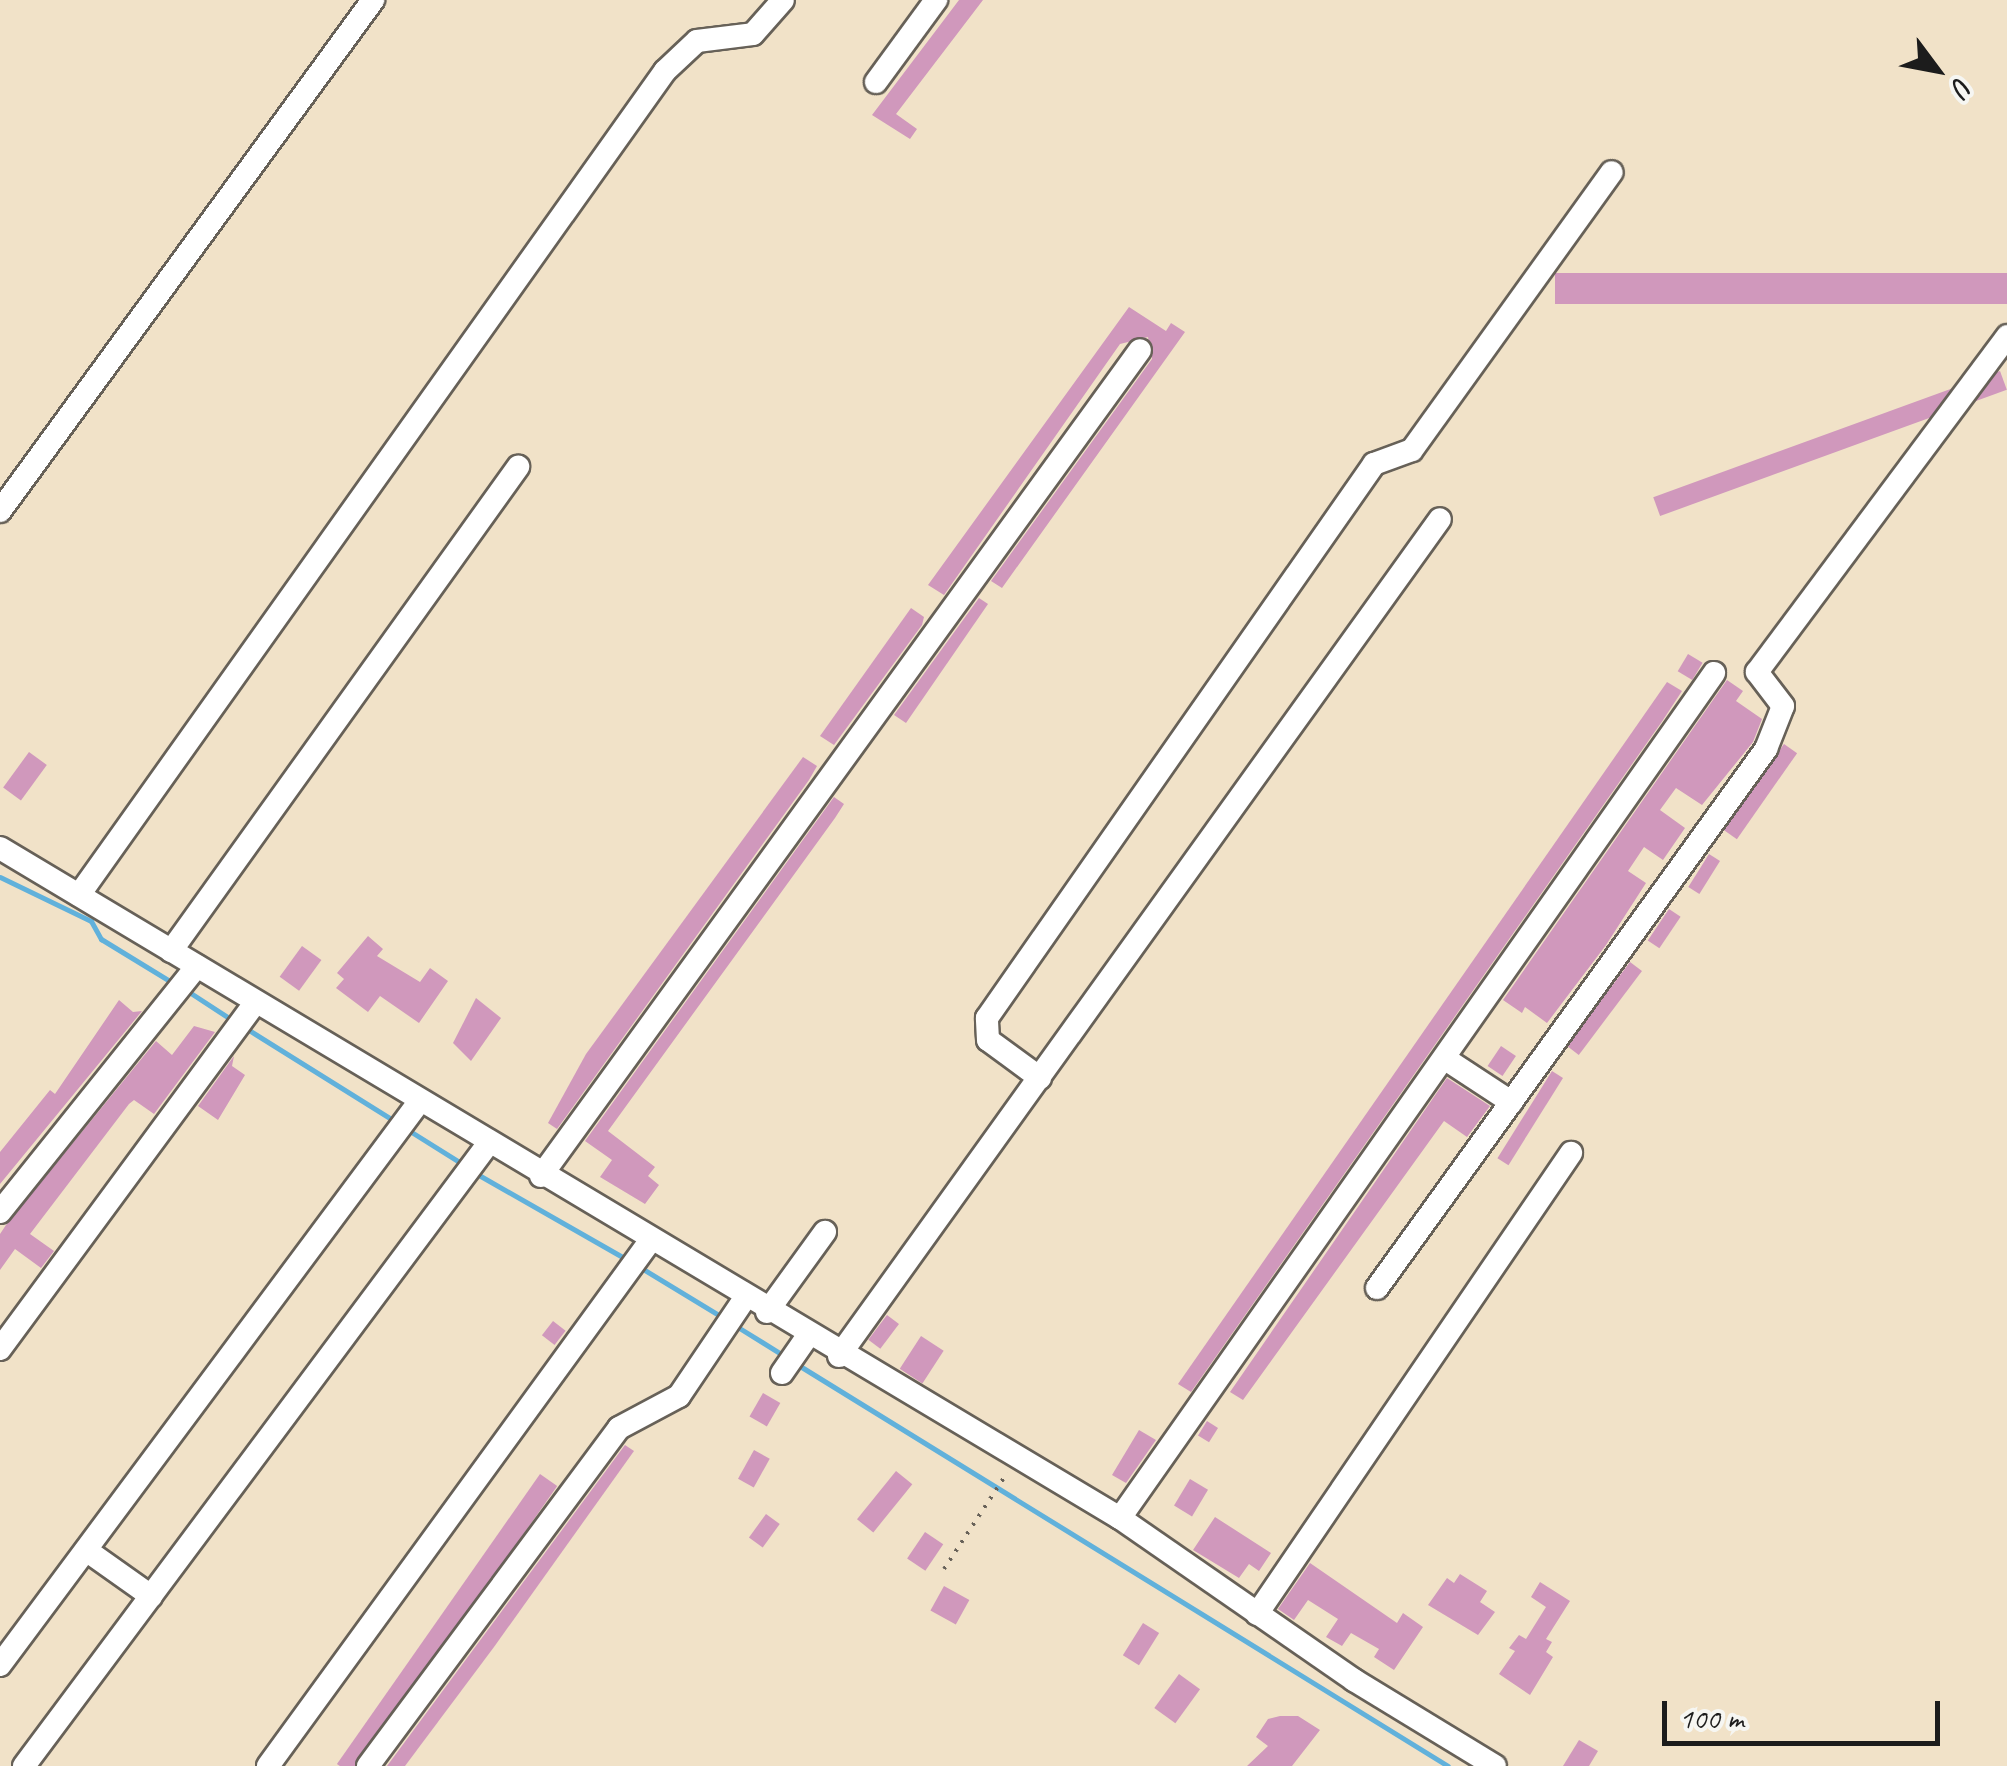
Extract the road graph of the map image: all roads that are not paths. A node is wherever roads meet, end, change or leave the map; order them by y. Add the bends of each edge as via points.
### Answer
1 (373, 0) edge
2 (784, 0) edge
3 (936, 0) edge
4 (876, 82) dead end
5 (1612, 172) dead end
6 (2007, 336) edge
7 (1140, 350) dead end
8 (518, 467) dead end
9 (0, 510) edge
10 (1440, 519) dead end
11 (1714, 673) dead end
12 (0, 848) edge
13 (78, 895) junction
14 (170, 950) junction
15 (194, 970) junction
16 (253, 1007) junction
17 (1448, 1060) junction
18 (1040, 1078) junction
19 (1511, 1102) junction
20 (414, 1108) junction
21 (483, 1151) junction
22 (1571, 1153) dead end
23 (541, 1176) junction
24 (0, 1212) edge
25 (825, 1232) dead end
26 (646, 1247) junction
27 (1377, 1288) dead end
28 (740, 1305) junction
29 (767, 1312) junction
30 (803, 1343) junction
31 (0, 1349) edge
32 (839, 1356) junction
33 (782, 1372) dead end
34 (1120, 1518) junction
35 (86, 1550) junction
36 (151, 1596) junction
37 (1257, 1614) junction
38 (0, 1665) edge
39 (24, 1766) edge
40 (268, 1766) edge
41 (368, 1766) edge
42 (1495, 1766) edge

1 - 9 street
2 - 13 street via 753,34 698,41 664,72
3 - 4 street
5 - 18 street via 1412,450 1374,464 987,1018 988,1040
6 - 19 street via 1757,672 1783,706 1766,750
7 - 23 street
8 - 14 street
10 - 18 street
11 - 17 street
12 - 13 street
13 - 14 street
14 - 15 street
15 - 16 street
15 - 24 street
16 - 20 street
16 - 31 street
17 - 19 street
17 - 34 street
18 - 32 street
19 - 27 street
20 - 21 street
20 - 35 street
21 - 23 street
21 - 36 street
22 - 37 street
23 - 26 street
25 - 29 street
26 - 28 street
26 - 40 street
28 - 29 street
28 - 41 street via 673,1401 635,1414 619,1428
29 - 30 street
30 - 32 street
30 - 33 street
32 - 34 street
34 - 37 street
35 - 36 street
35 - 38 street
36 - 39 street
37 - 42 street

